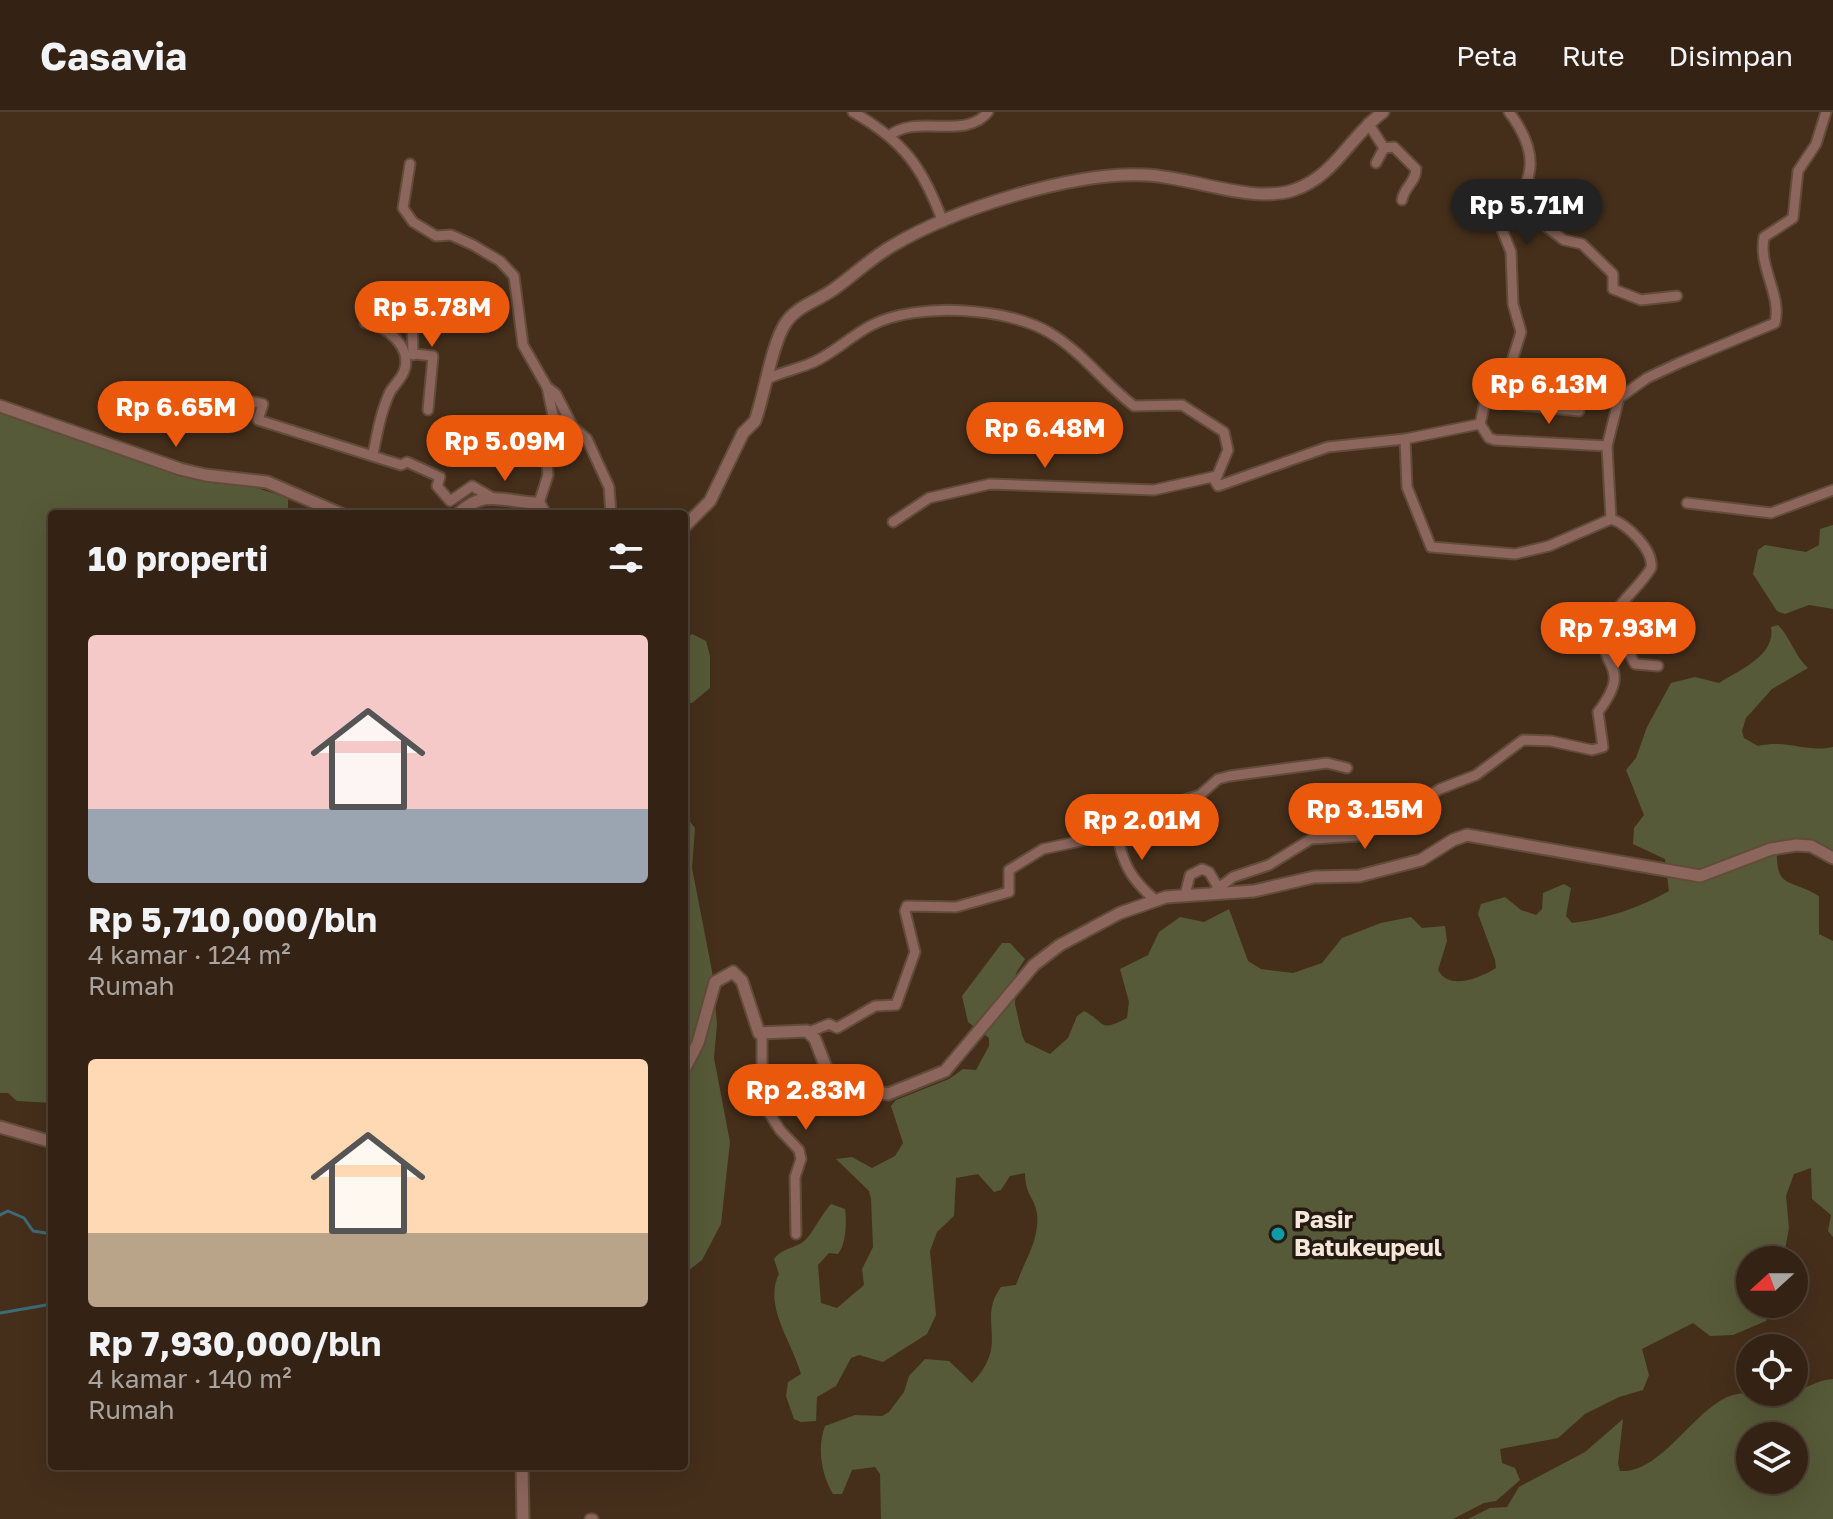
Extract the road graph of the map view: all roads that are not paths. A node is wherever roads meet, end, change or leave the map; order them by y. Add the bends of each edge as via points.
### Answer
1 (853, 112) edge
2 (988, 112) edge
3 (1383, 112) edge
4 (1509, 112) edge
5 (1826, 112) edge
6 (1368, 123) junction
7 (889, 136) junction
8 (1384, 148) junction
9 (1376, 163) dead end
10 (410, 164) dead end
11 (1528, 178) junction
12 (1402, 200) dead end
13 (943, 222) junction
14 (1677, 296) dead end
15 (412, 315) dead end
16 (365, 323) dead end
17 (411, 355) junction
18 (769, 378) junction
19 (547, 387) junction
20 (243, 400) dead end
21 (1485, 401) junction
22 (0, 406) edge
23 (428, 410) dead end
24 (1579, 411) dead end
25 (1480, 424) junction
26 (1405, 439) junction
27 (1607, 446) junction
28 (373, 454) junction
29 (1217, 476) junction
30 (1833, 490) edge
31 (491, 497) junction
32 (1687, 503) dead end
33 (542, 508) edge
34 (332, 510) edge
35 (462, 510) edge
36 (611, 510) edge
37 (1611, 519) junction
38 (893, 522) dead end
39 (688, 523) edge
40 (1612, 621) junction
41 (1658, 666) dead end
42 (1347, 768) dead end
43 (1117, 833) junction
44 (1833, 858) edge
45 (1215, 890) junction
46 (1185, 895) junction
47 (1154, 899) junction
48 (809, 1032) junction
49 (762, 1035) junction
50 (688, 1062) edge
51 (0, 1127) edge
52 (48, 1141) edge
53 (796, 1234) dead end
54 (522, 1470) edge
55 (523, 1519) edge

1 - 7 street
2 - 7 street via 958,125 905,126
3 - 6 street
4 - 11 street via 1526,139
5 - 27 street via 1816,144 1798,171 1793,218 1764,237 1775,323 1624,392 1615,407
6 - 8 street
6 - 13 street via 1330,171 1291,191 1256,195 1190,179 1125,175 1046,188
7 - 13 street via 919,166
8 - 9 street
8 - 12 street via 1394,147 1416,169
10 - 19 street via 403,208 413,222 436,236 451,235 473,245 514,276 523,345
11 - 14 street via 1548,228 1600,259 1613,274 1613,289 1641,300
11 - 21 street via 1525,185 1493,201 1511,252 1513,304 1521,332 1512,361
13 - 18 street via 876,255 794,313 777,342
15 - 17 street
16 - 17 street via 378,324
17 - 23 street via 433,356
17 - 28 street via 389,393
18 - 29 street via 810,364 872,325 900,316 971,312 1004,317 1052,334 1134,406 1182,405 1220,429 1228,450
18 - 39 street via 755,421 743,433 717,491
19 - 33 street via 555,425 545,440 548,475
19 - 36 street via 594,452 609,487
20 - 28 street via 263,404 258,420
21 - 24 street
21 - 25 street
22 - 34 street via 180,469 267,482
25 - 26 street
25 - 27 street via 1495,440
26 - 29 street via 1320,449 1221,486
26 - 37 street via 1407,487 1435,549 1515,554 1549,546
27 - 37 street
28 - 31 street via 440,477 437,486 450,501 472,486
29 - 38 street via 1154,490 990,484 929,498
30 - 32 street via 1771,513
31 - 33 street
31 - 35 street via 469,502
37 - 40 street via 1646,549 1652,562 1646,578
40 - 41 street via 1635,664
40 - 45 street via 1605,642 1615,678 1598,712 1601,749 1523,740 1476,775 1440,789 1378,827 1358,836 1311,839
42 - 43 street via 1327,763 1218,779 1200,795 1131,817 1126,830
43 - 47 street via 1126,868
43 - 48 street via 1036,852 1009,870 1009,892 956,907 907,906 915,952 896,1005 875,1006 837,1028 829,1024
44 - 45 street via 1811,846 1796,845 1700,876 1467,835 1421,860 1359,876 1314,877 1254,891
45 - 46 street
45 - 46 street via 1209,872 1202,869 1190,875
46 - 47 street
47 - 48 street via 1060,945 1034,965 954,1063 936,1077 888,1094 837,1085
48 - 49 street
49 - 50 street via 742,981 730,973 715,982
49 - 53 street via 766,1108 801,1159 795,1177
51 - 52 street
54 - 55 street

